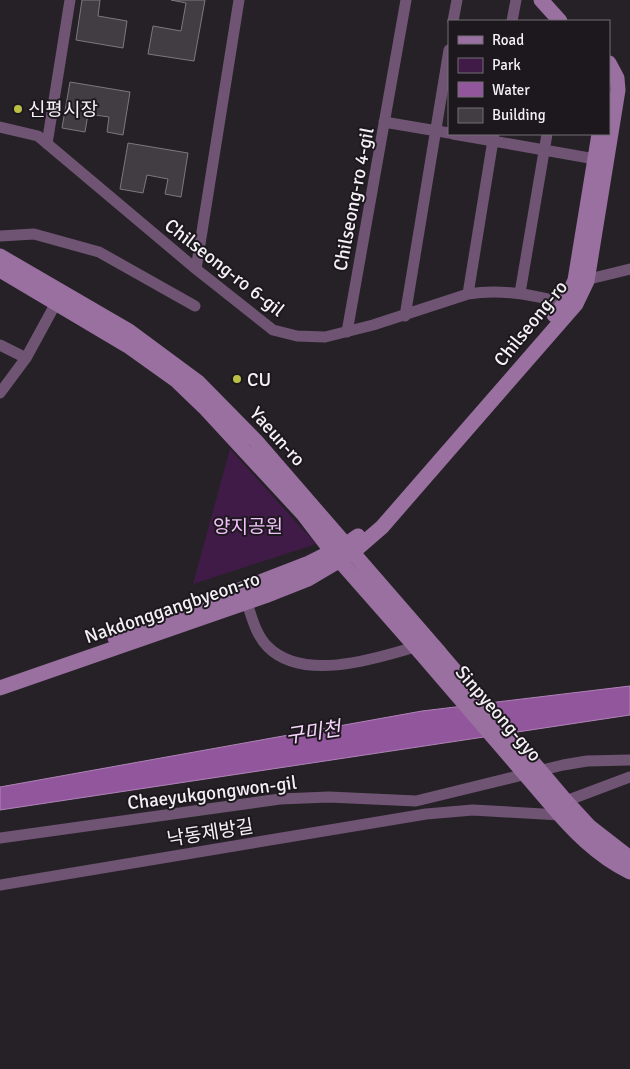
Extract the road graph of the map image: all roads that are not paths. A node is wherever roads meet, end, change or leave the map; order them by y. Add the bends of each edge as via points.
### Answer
1 (70, 0) edge
2 (239, 0) edge
3 (406, 0) edge
4 (457, 0) edge
5 (516, 0) edge
6 (542, 0) edge
7 (553, 0) edge
8 (453, 20) edge
9 (512, 20) edge
10 (559, 20) edge
11 (570, 20) edge
12 (448, 56) edge
13 (610, 65) edge
14 (384, 122) junction
15 (0, 127) edge
16 (436, 131) junction
17 (610, 131) edge
18 (448, 133) edge
19 (466, 135) edge
20 (547, 135) edge
21 (599, 135) edge
22 (609, 135) edge
23 (493, 137) edge
24 (47, 144) junction
25 (544, 150) junction
26 (595, 159) junction
27 (0, 236) edge
28 (0, 256) edge
29 (196, 269) junction
30 (0, 270) edge
31 (630, 270) edge
32 (581, 281) junction
33 (520, 293) junction
34 (468, 294) junction
35 (56, 303) junction
36 (570, 303) junction
37 (195, 306) dead end
38 (405, 316) junction
39 (347, 332) junction
40 (0, 345) edge
41 (26, 358) junction
42 (0, 393) edge
43 (343, 550) junction
44 (247, 603) junction
45 (417, 650) junction
46 (439, 652) joint
47 (0, 678) edge
48 (0, 688) edge
49 (630, 760) edge
50 (630, 777) edge
51 (428, 799) junction
52 (563, 808) junction
53 (426, 814) junction
54 (0, 838) edge
55 (630, 858) edge
56 (630, 872) edge
57 (0, 885) edge

1 - 24 street
2 - 29 street
3 - 14 street
4 - 8 street
5 - 9 street
6 - 10 street
7 - 11 street
12 - 16 street
13 - 17 street, Chilseong-ro via 617,78 618,90
14 - 16 street, Chilseong-ro 4-gil
14 - 39 street, Chilseong-ro 4-gil
15 - 24 street, Chilseong-ro 6-gil via 38,136
16 - 18 street, Chilseong-ro 4-gil
16 - 38 street
19 - 23 street
20 - 25 street
21 - 26 street, Chilseong-ro
22 - 32 street, Chilseong-ro
23 - 25 street
23 - 34 street
24 - 29 street, Chilseong-ro 6-gil
25 - 26 street
25 - 33 street
26 - 32 street, Chilseong-ro
27 - 37 street via 34,234 100,252
28 - 43 street, Yaeun-ro via 129,331 198,382 256,441
29 - 39 street, Chilseong-ro 6-gil via 272,330 313,338
30 - 35 street, Yaeun-ro
31 - 32 street
32 - 36 street, Chilseong-ro
33 - 34 street, Chilseong-ro 6-gil
33 - 36 street, Chilseong-ro 6-gil
34 - 38 street, Chilseong-ro 6-gil
35 - 41 street
35 - 43 street, Yaeun-ro via 128,346 177,381 303,514
36 - 43 street, Chilseong-ro via 382,527
38 - 39 street, Chilseong-ro 6-gil
40 - 41 street
41 - 42 street
43 - 44 street, Nakdonggangbyeon-ro via 308,579
43 - 45 street, Yaeun-ro
43 - 46 street, Yaeun-ro
43 - 47 street, Nakdonggangbyeon-ro via 179,615
44 - 45 street via 262,639 274,652 295,662 346,665
44 - 48 street, Nakdonggangbyeon-ro
45 - 52 street, Sinpyeong-gyo, bridge via 548,801
46 - 52 street, Sinpyeong-gyo, bridge
49 - 51 street, Chaeyukgongwon-gil via 563,764
50 - 52 street
51 - 53 street
51 - 54 street, Chaeyukgongwon-gil via 280,799
52 - 53 street, 낙동제방길
52 - 55 street
52 - 56 street via 596,850
53 - 57 street, 낙동제방길

